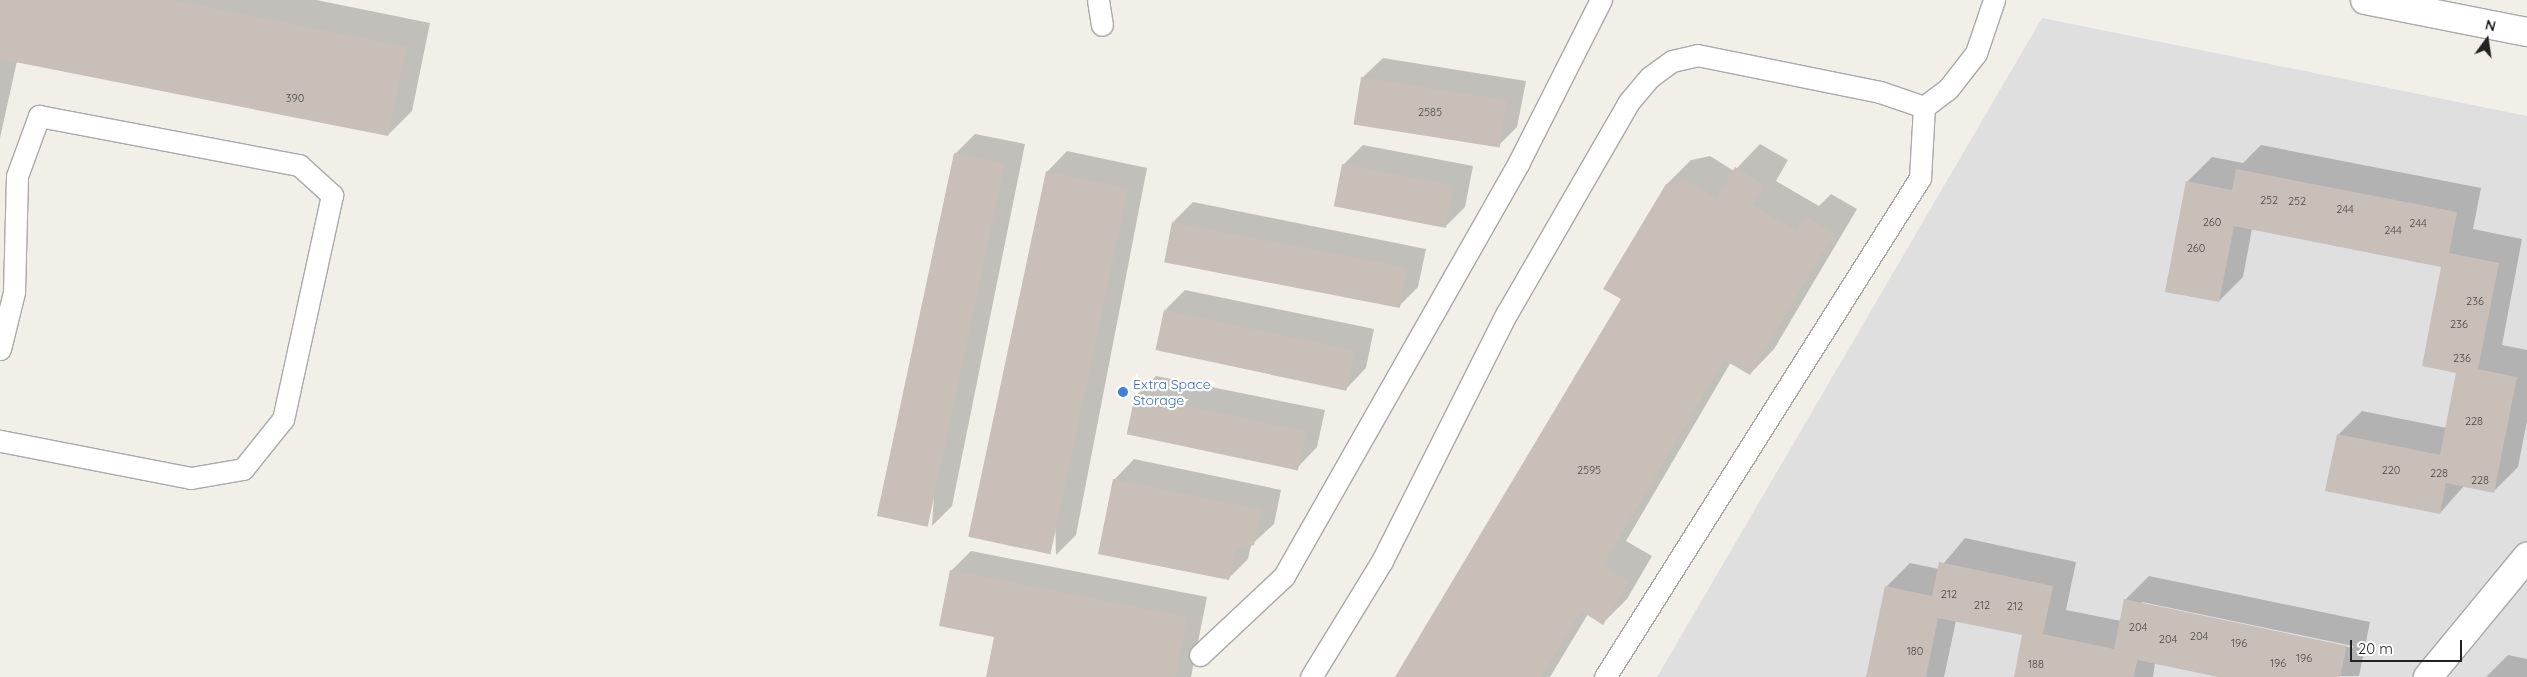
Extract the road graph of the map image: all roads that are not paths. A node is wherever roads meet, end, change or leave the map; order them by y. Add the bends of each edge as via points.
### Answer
1 (1098, 0) edge
2 (1601, 0) edge
3 (1994, 0) edge
4 (2365, 0) edge
5 (1102, 25) dead end
6 (2527, 32) edge
7 (1924, 106) junction
8 (0, 349) edge
9 (0, 441) edge
10 (2527, 557) edge
11 (1200, 655) dead end
12 (1312, 677) edge
13 (1605, 677) edge
14 (2428, 677) edge

1 - 5 lane
2 - 11 lane via 1518,162 1284,576
3 - 7 lane via 1976,53 1948,89
4 - 6 street
7 - 12 lane via 1880,92 1698,55 1672,61 1650,77 1628,103 1507,313 1382,561
7 - 13 lane via 1920,178
8 - 9 lane via 14,292 17,176 39,116 299,165 332,194 283,419 243,469 191,478
10 - 14 street

